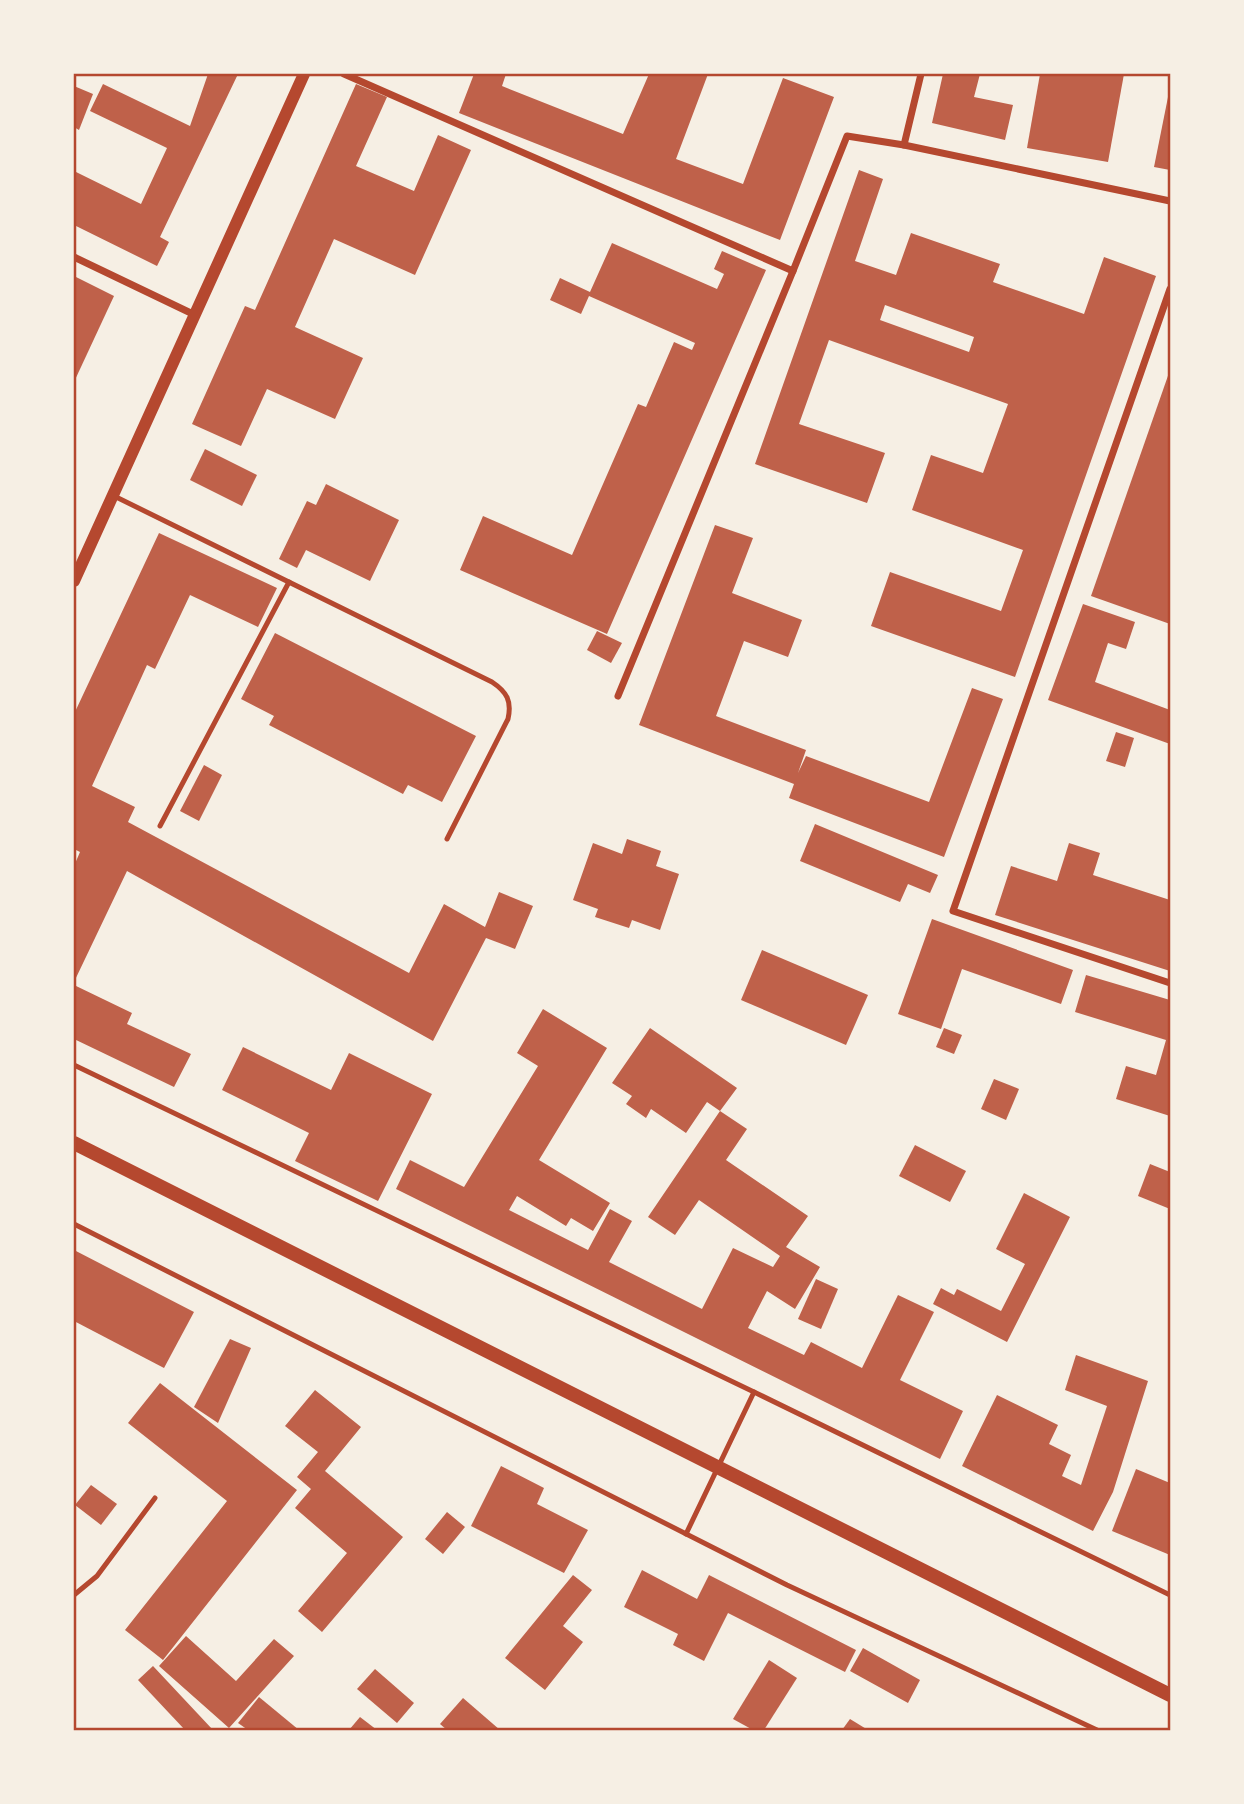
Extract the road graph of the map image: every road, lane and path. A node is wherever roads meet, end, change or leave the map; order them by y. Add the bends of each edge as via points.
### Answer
1 (304, 74) edge
2 (344, 74) edge
3 (920, 74) edge
4 (904, 145) junction
5 (1171, 201) edge
6 (74, 257) edge
7 (793, 271) junction
8 (1171, 289) edge
9 (195, 314) junction
10 (112, 495) junction
11 (74, 581) edge
12 (289, 582) junction
13 (618, 696) dead end
14 (160, 826) dead end
15 (447, 839) dead end
16 (1171, 983) edge
17 (74, 1065) edge
18 (74, 1143) edge
19 (74, 1224) edge
20 (754, 1392) junction
21 (717, 1467) junction
22 (155, 1498) dead end
23 (686, 1534) junction
24 (74, 1595) edge
25 (1171, 1595) edge
26 (1171, 1695) edge
27 (1089, 1729) edge
28 (1097, 1731) edge

1 - 9 street
2 - 7 street
3 - 4 street
4 - 5 street
4 - 7 street via 846,136
6 - 9 street
7 - 13 street
8 - 16 street via 953,911
9 - 10 street
10 - 11 street
10 - 12 lane
12 - 14 lane
12 - 15 lane via 492,682 509,698 508,719
17 - 20 lane
18 - 21 main road
19 - 23 lane
20 - 21 lane
20 - 25 lane
21 - 23 lane
21 - 26 main road
22 - 24 lane via 97,1576
23 - 27 lane
27 - 28 lane

